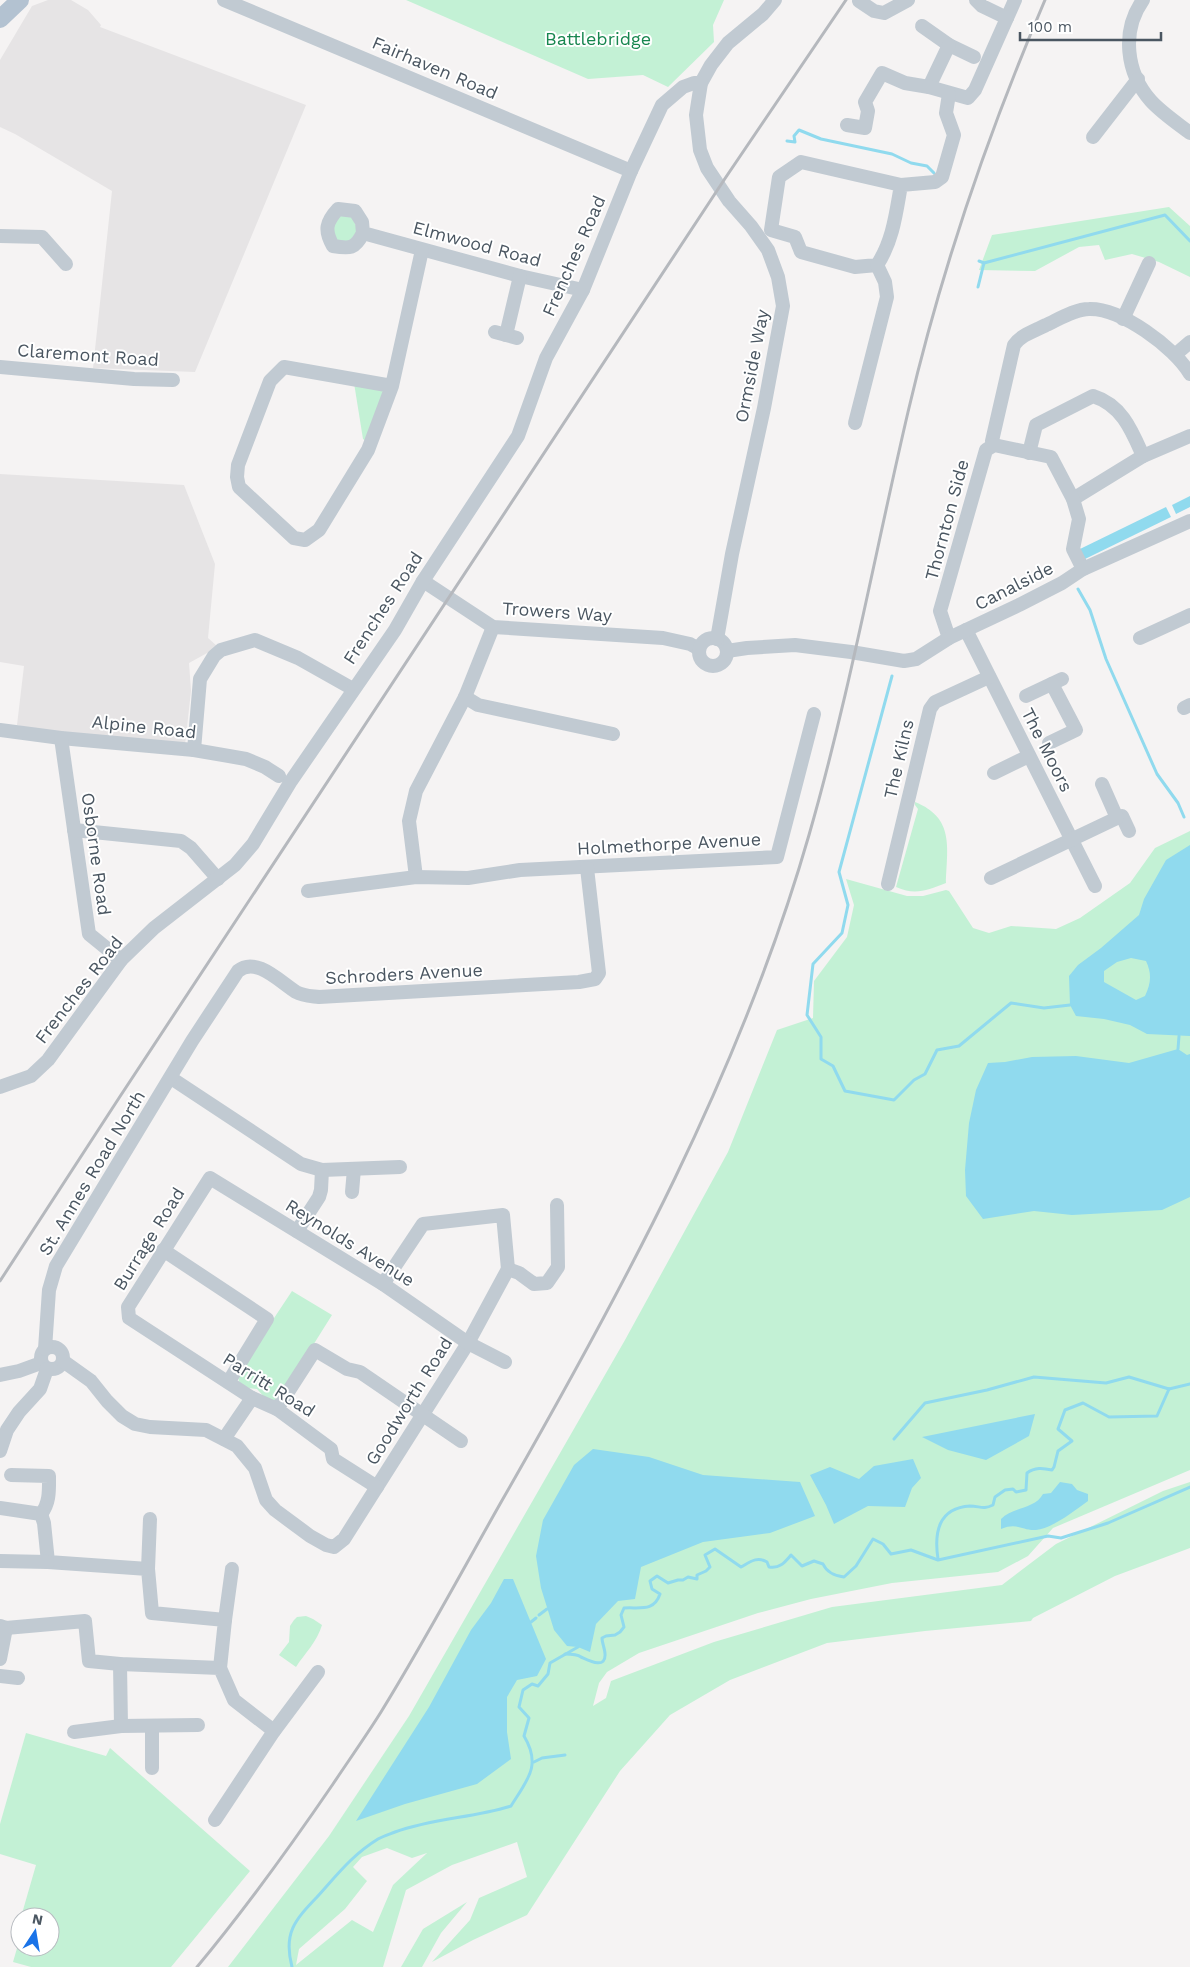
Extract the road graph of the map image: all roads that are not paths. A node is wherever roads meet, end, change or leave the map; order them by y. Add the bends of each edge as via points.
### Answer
1 (224, 0) edge
2 (775, 0) edge
3 (908, 0) edge
4 (976, 0) edge
5 (1015, 0) edge
6 (1143, 0) edge
7 (859, 1) edge
8 (1007, 18) junction
9 (922, 26) dead end
10 (949, 45) junction
11 (974, 57) dead end
12 (1138, 79) junction
13 (701, 83) junction
14 (929, 87) junction
15 (949, 94) junction
16 (847, 125) dead end
17 (1190, 134) edge
18 (1093, 137) dead end
19 (631, 171) junction
20 (901, 185) junction
21 (363, 233) dead end
22 (0, 236) edge
23 (422, 250) junction
24 (1150, 263) dead end
25 (66, 264) dead end
26 (877, 265) junction
27 (520, 276) junction
28 (583, 290) junction
29 (1118, 317) junction
30 (506, 335) dead end
31 (1190, 342) edge
32 (1176, 354) junction
33 (0, 367) edge
34 (1190, 374) edge
35 (173, 380) dead end
36 (392, 386) junction
37 (855, 423) dead end
38 (1190, 436) edge
39 (994, 446) junction
40 (1029, 453) junction
41 (1143, 456) junction
42 (1073, 499) junction
43 (1190, 520) edge
44 (1084, 569) junction
45 (423, 581) junction
46 (1190, 615) edge
47 (493, 627) junction
48 (966, 630) junction
49 (949, 638) junction
50 (1140, 638) dead end
51 (717, 639) junction
52 (700, 649) junction
53 (727, 651) junction
54 (989, 677) junction
55 (353, 689) junction
56 (465, 697) junction
57 (1004, 707) junction
58 (814, 714) dead end
59 (0, 730) edge
60 (613, 734) dead end
61 (61, 738) junction
62 (194, 750) junction
63 (1028, 755) junction
64 (994, 773) dead end
65 (279, 776) dead end
66 (1102, 784) dead end
67 (1117, 818) junction
68 (74, 830) junction
69 (1129, 831) dead end
70 (1070, 839) junction
71 (587, 868) junction
72 (416, 877) junction
73 (991, 878) dead end
74 (218, 879) junction
75 (888, 884) dead end
76 (1095, 886) dead end
77 (308, 891) dead end
78 (121, 960) junction
79 (171, 1078) junction
80 (0, 1087) edge
81 (400, 1167) dead end
82 (354, 1169) junction
83 (322, 1170) junction
84 (210, 1178) joint
85 (352, 1192) dead end
86 (557, 1205) dead end
87 (297, 1231) junction
88 (163, 1250) junction
89 (514, 1271) junction
90 (382, 1284) junction
91 (132, 1321) joint
92 (468, 1343) junction
93 (44, 1360) junction
94 (63, 1361) junction
95 (505, 1362) dead end
96 (0, 1375) edge
97 (229, 1381) junction
98 (252, 1398) junction
99 (277, 1409) junction
100 (423, 1415) junction
101 (224, 1438) junction
102 (461, 1441) dead end
103 (0, 1451) edge
104 (11, 1475) dead end
105 (377, 1487) junction
106 (0, 1508) edge
107 (40, 1514) junction
108 (150, 1519) dead end
109 (0, 1561) edge
110 (48, 1562) junction
111 (148, 1569) junction
112 (232, 1569) dead end
113 (225, 1620) junction
114 (3, 1627) edge
115 (0, 1659) edge
116 (120, 1664) junction
117 (220, 1668) junction
118 (318, 1672) dead end
119 (0, 1676) edge
120 (18, 1678) dead end
121 (121, 1726) junction
122 (152, 1726) junction
123 (198, 1726) dead end
124 (274, 1731) junction
125 (74, 1732) dead end
126 (152, 1768) dead end
127 (215, 1820) dead end

1 - 19 street, Fairhaven Road
2 - 13 street, Ormside Way via 728,43 710,65
3 - 7 street via 884,13 874,11
4 - 8 street
5 - 8 street
6 - 12 street via 1131,25 1129,40 1132,68
8 - 15 street via 975,90 968,98
9 - 10 street
10 - 11 street
10 - 14 street
12 - 17 street via 1150,100
12 - 18 street
13 - 19 street, Frenches Road via 683,87 662,105
13 - 51 street, Ormside Way via 696,115 700,150 707,168 729,201 768,250 778,277 783,306
14 - 15 street
14 - 16 street via 905,83 882,73 865,102 868,111 866,128
15 - 20 street via 946,112 954,135 942,178 935,182
19 - 28 street, Frenches Road
20 - 26 street via 895,220 885,253
20 - 26 street via 801,162 779,177 771,230 795,237 801,252 855,267
21 - 23 street, Elmwood Road
22 - 25 street via 42,237
23 - 27 street, Elmwood Road
23 - 36 street
24 - 29 street
26 - 37 street via 885,282 887,297
27 - 28 street, Elmwood Road
27 - 30 street
28 - 45 street, Frenches Road via 546,358 518,436
29 - 32 street via 1142,329
29 - 39 street via 1088,308 1018,340 1014,345 992,440
31 - 32 street
32 - 34 street
33 - 35 street, Claremont Road
36 - 36 street via 368,450 314,535 305,540 294,538 239,487 238,465 270,381 284,368
38 - 41 street
39 - 40 street
39 - 49 street, Thornton Side via 986,450 978,474 940,611
40 - 41 street via 1036,425 1093,396 1126,420
40 - 42 street via 1051,458
41 - 42 street
42 - 44 street via 1079,519 1073,549
43 - 44 street, Canalside
44 - 48 street, Canalside
45 - 47 street, Trowers Way
45 - 55 street, Frenches Road via 395,630
46 - 50 street
47 - 52 street, Trowers Way via 663,638
47 - 56 street
48 - 49 street, Canalside
48 - 54 street, The Moors
49 - 53 street, Canalside via 916,659 904,661 795,645
51 - 52 street via 704,642
51 - 53 street via 723,642
52 - 53 street via 702,661 712,666 721,664
54 - 57 street, The Moors
54 - 75 street, The Kilns via 935,702 930,709
55 - 62 street via 298,658 255,640 220,650 200,679
55 - 74 street, Frenches Road via 290,781 253,844
56 - 60 street via 478,705
56 - 72 street via 416,791 409,822
57 - 63 street, The Moors
57 - 63 street via 1057,681 1076,730
58 - 71 street, Holmethorpe Avenue via 777,857
59 - 61 street, Alpine Road
61 - 62 street, Alpine Road
61 - 68 street, Osborne Road
62 - 65 street, Alpine Road via 246,759
63 - 64 street
63 - 70 street, The Moors
66 - 67 street
67 - 69 street via 1122,816
67 - 70 street
68 - 74 street via 181,841
68 - 78 street, Osborne Road via 89,934
70 - 73 street
70 - 76 street, The Moors
71 - 72 street, Holmethorpe Avenue via 520,870 468,878
71 - 79 street, Schroders Avenue via 599,973 595,979 470,990 319,997 298,993 255,966 247,966 234,976
72 - 77 street, Holmethorpe Avenue
74 - 78 street, Frenches Road via 154,928
78 - 80 street, Frenches Road via 48,1060 31,1076
79 - 83 street via 301,1164
79 - 93 street, St. Annes Road North via 56,1266 49,1290
81 - 82 street
82 - 83 street
82 - 85 street
83 - 87 street via 322,1190
84 - 87 street, Reynolds Avenue
84 - 88 street, Burrage Road
86 - 89 street via 558,1267 547,1283 534,1284
87 - 90 street, Reynolds Avenue
88 - 91 street, Burrage Road via 128,1307
88 - 97 street via 267,1318
89 - 90 street via 503,1215 460,1219 423,1224
89 - 92 street, Goodworth Road
90 - 92 street, Reynolds Avenue
91 - 97 street, Parritt Road
92 - 95 street, Reynolds Avenue
92 - 100 street, Goodworth Road
93 - 94 street via 56,1369
93 - 94 street via 48,1347 62,1352
93 - 96 street
93 - 103 street, St. Annes Road North via 40,1390 7,1430
94 - 101 street via 91,1381 122,1416 135,1424 206,1430
97 - 98 street, Parritt Road
98 - 99 street, Parritt Road
98 - 101 street
99 - 100 street via 315,1350 347,1369 360,1372
99 - 105 street, Parritt Road via 331,1449 332,1459
100 - 102 street
100 - 105 street, Goodworth Road
101 - 105 street, Goodworth Road via 237,1446 256,1468 266,1500 326,1545 334,1547 344,1539
104 - 107 street via 49,1476 46,1508
106 - 107 street
107 - 110 street
108 - 111 street
109 - 110 street
110 - 111 street
111 - 113 street via 152,1613
112 - 113 street
113 - 117 street
114 - 115 street
114 - 116 street via 85,1621 88,1661
116 - 117 street
116 - 121 street
117 - 124 street via 234,1700
118 - 124 street
119 - 120 street
121 - 122 street
121 - 125 street
122 - 123 street
122 - 126 street
124 - 127 street

